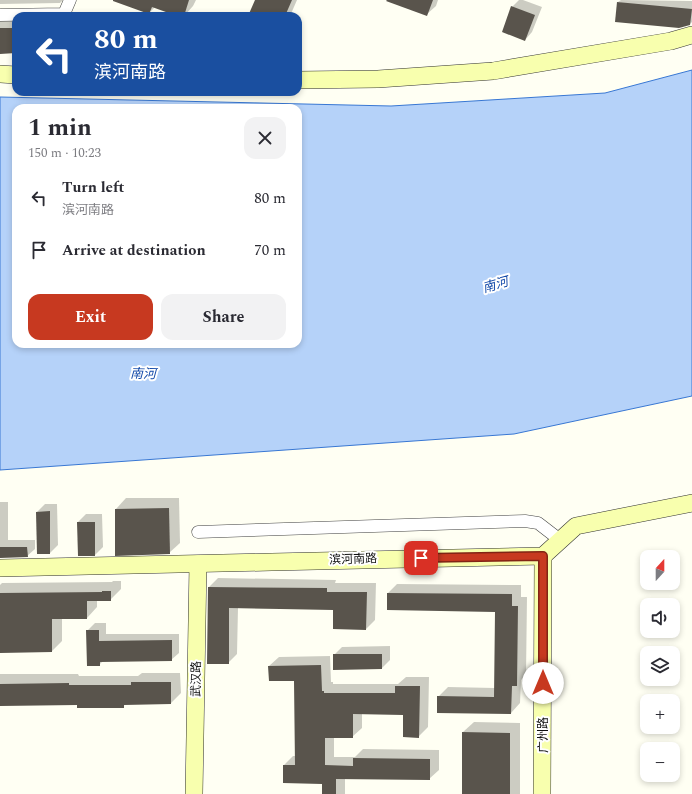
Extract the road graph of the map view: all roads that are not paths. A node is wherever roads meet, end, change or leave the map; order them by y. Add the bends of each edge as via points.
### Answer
1 (70, 0) edge
2 (65, 12) edge
3 (0, 15) edge
4 (12, 15) edge
5 (692, 36) edge
6 (0, 74) edge
7 (12, 74) edge
8 (302, 80) edge
9 (692, 503) edge
10 (198, 532) dead end
11 (560, 540) junction
12 (543, 556) junction
13 (198, 564) junction
14 (0, 568) edge
15 (194, 794) edge
16 (542, 794) edge

1 - 2 street
3 - 4 street
5 - 8 street via 493,71 378,79
6 - 7 street
9 - 11 street via 576,526
10 - 11 street via 525,521 538,523
11 - 12 street
12 - 13 street, 滨河南路
12 - 16 street, 广州路
13 - 14 street, 滨河南路
13 - 15 street, 武汉路

